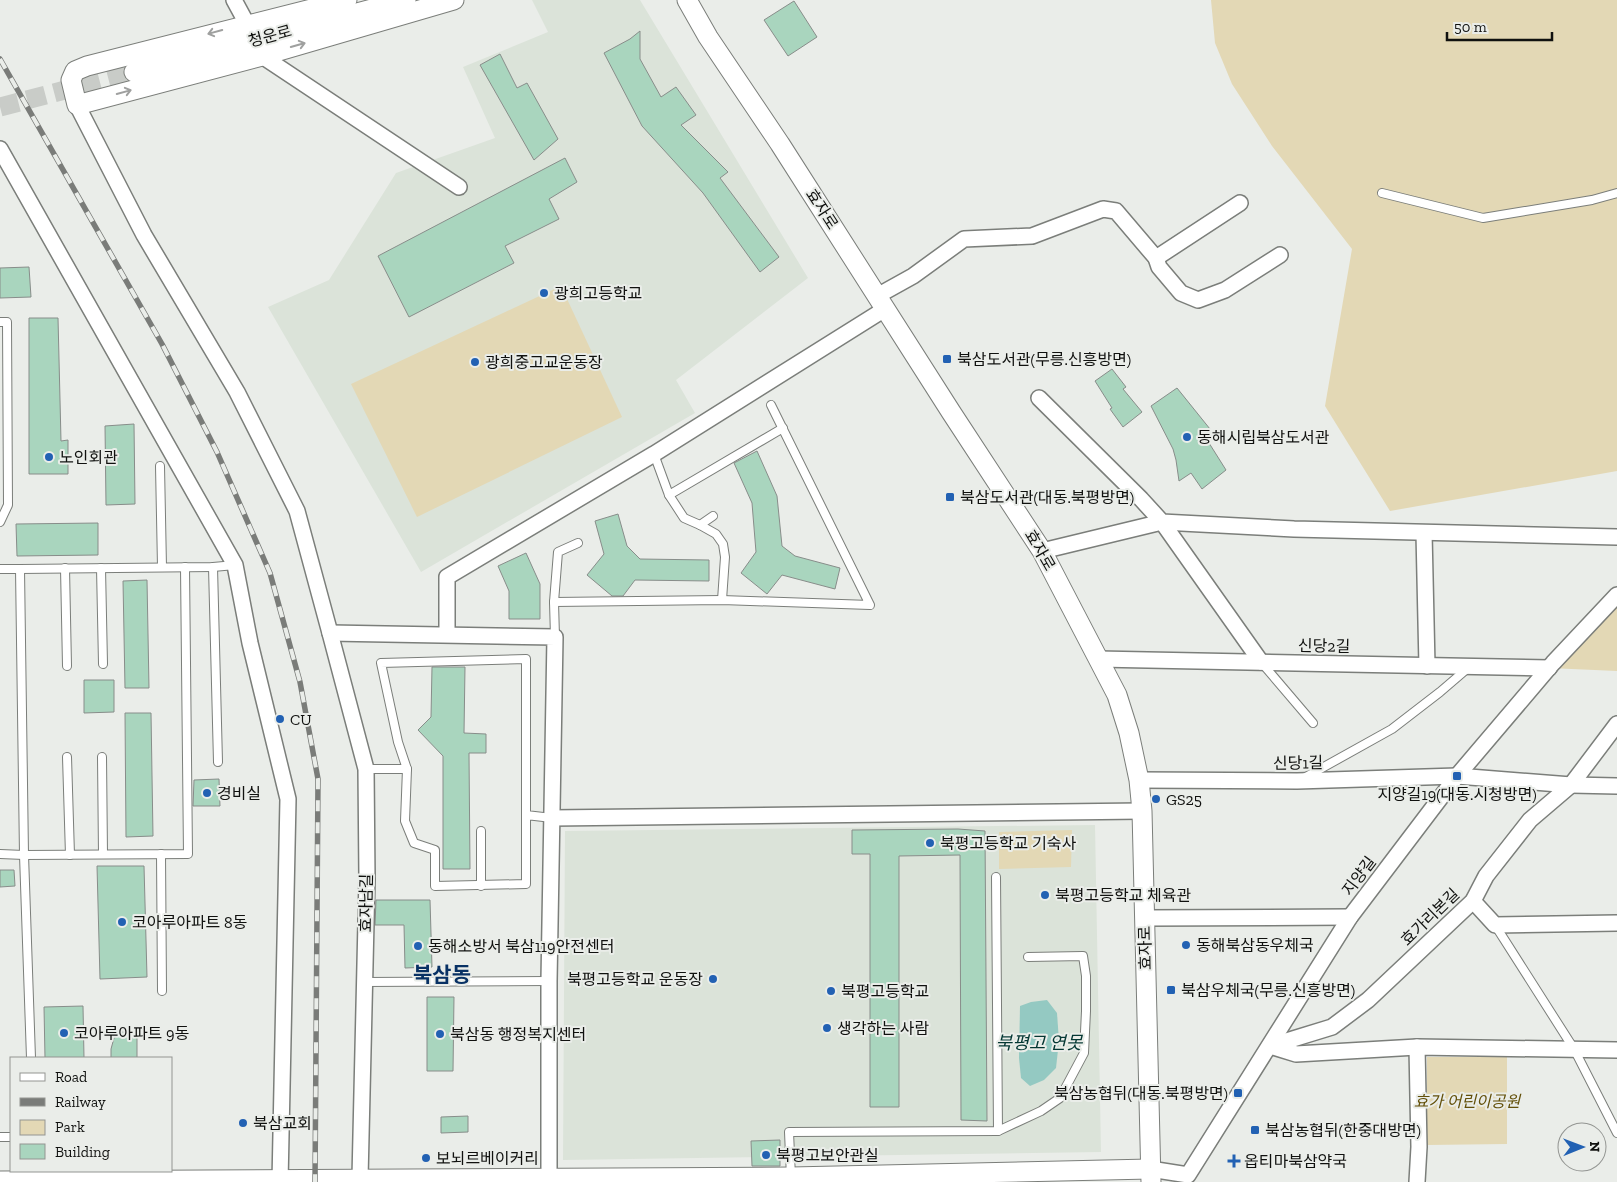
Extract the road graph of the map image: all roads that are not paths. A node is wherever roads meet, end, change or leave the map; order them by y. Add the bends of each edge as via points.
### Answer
1 (234, 0) edge
2 (348, 0) edge
3 (406, 0) edge
4 (454, 0) edge
5 (687, 0) edge
6 (247, 24) junction
7 (262, 56) junction
8 (134, 72) tunnel mouth
9 (77, 105) junction
10 (0, 149) edge
11 (459, 187) dead end
12 (1382, 193) dead end
13 (1617, 193) edge
14 (1240, 203) dead end
15 (1280, 256) dead end
16 (1156, 258) junction
17 (881, 302) junction
18 (0, 322) edge
19 (1039, 398) dead end
20 (772, 405) dead end
21 (783, 428) junction
22 (654, 454) junction
23 (160, 466) dead end
24 (669, 494) junction
25 (713, 516) dead end
26 (0, 522) edge
27 (1162, 522) junction
28 (700, 525) junction
29 (1424, 533) junction
30 (1617, 537) edge
31 (578, 543) dead end
32 (1042, 551) junction
33 (235, 565) junction
34 (162, 567) junction
35 (185, 567) junction
36 (213, 567) junction
37 (65, 568) junction
38 (101, 568) junction
39 (0, 569) edge
40 (20, 569) junction
41 (1617, 595) edge
42 (722, 600) junction
43 (554, 602) junction
44 (330, 632) junction
45 (447, 634) junction
46 (554, 637) junction
47 (1098, 659) junction
48 (1261, 662) junction
49 (103, 664) dead end
50 (67, 666) dead end
51 (1427, 666) junction
52 (1470, 666) junction
53 (1549, 668) junction
54 (1313, 723) dead end
55 (1617, 724) edge
56 (67, 757) dead end
57 (102, 757) dead end
58 (218, 762) dead end
59 (366, 769) junction
60 (407, 769) junction
61 (1457, 776) junction
62 (1139, 780) junction
63 (1298, 781) junction
64 (1572, 785) junction
65 (1617, 786) edge
66 (1142, 811) junction
67 (526, 815) junction
68 (552, 818) junction
69 (481, 831) dead end
70 (0, 854) edge
71 (103, 854) junction
72 (161, 854) junction
73 (24, 855) junction
74 (70, 855) junction
75 (996, 877) dead end
76 (481, 886) junction
77 (1473, 901) junction
78 (1350, 917) junction
79 (1145, 918) junction
80 (1617, 923) edge
81 (1495, 925) junction
82 (1028, 957) dead end
83 (549, 981) junction
84 (364, 982) junction
85 (162, 991) dead end
86 (1270, 1046) junction
87 (1417, 1047) junction
88 (1574, 1049) junction
89 (1617, 1050) edge
90 (31, 1057) edge
91 (998, 1131) junction
92 (1617, 1133) edge
93 (1150, 1176) edge
94 (1016, 1177) edge
95 (360, 1178) junction
96 (910, 1178) edge
97 (790, 1179) edge
98 (549, 1180) edge
99 (5, 1181) edge
100 (154, 1181) edge
101 (210, 1181) edge
102 (240, 1181) edge
103 (280, 1181) edge
104 (1418, 1182) edge

1 - 6 street
2 - 6 street
3 - 8 street, 청운로
7 -> 4 street
5 - 17 street, 효자로
6 -> 9 street via 75,71 71,80
9 -> 7 street
7 - 11 street
9 - 44 street, 효자남길 via 144,236 237,392 297,511
10 - 33 street
12 - 13 lane via 1483,218
14 - 16 street
15 - 16 street via 1225,290 1198,300 1181,293 1159,267
16 - 17 street via 1116,212 1103,209 1032,236 964,239
17 - 22 street
17 - 32 street, 효자로
18 - 26 lane via 7,322 8,343 8,505
19 - 27 street
20 - 21 lane
21 - 24 lane
21 - 42 lane via 870,605
22 - 24 lane
22 - 45 street via 447,576
23 - 34 lane
24 - 28 lane via 684,518
25 - 28 lane
27 - 29 street
27 - 32 street
27 - 48 street
28 - 42 lane via 716,534 723,544
29 - 30 street
29 - 51 street
31 - 43 lane via 558,552
32 - 47 street, 효자로
33 - 36 lane
33 - 103 street via 250,643 288,799
34 - 35 lane
34 - 38 lane
35 - 36 lane
35 - 72 lane via 188,854
36 - 58 lane
37 - 38 lane
37 - 40 lane
37 - 50 lane
38 - 49 lane
39 - 40 lane
40 - 73 lane
41 - 53 street, 지양길
42 - 43 lane
43 - 46 lane
44 - 45 street
44 - 59 street, 효자남길
45 - 46 street
46 - 68 street
47 - 48 street, 신당2길
47 - 62 street, 효자로 via 1117,695
48 - 51 street, 신당2길
48 - 54 lane
51 - 52 street, 신당2길
52 - 53 street, 신당2길
52 - 63 lane via 1392,729
53 - 61 street, 지양길
55 - 64 street, 효가리본길
56 - 74 lane
57 - 71 lane
59 - 60 lane
59 - 84 street, 효자남길
60 - 67 lane via 381,663 526,660
60 - 76 lane via 405,821 414,843 435,850 435,886
61 - 63 street, 신당1길
61 - 64 street, 신당1길
61 - 78 street, 지양길
62 - 63 street, 신당1길
62 - 66 street, 효자로
64 - 65 street, 신당1길
64 - 77 street, 효가리본길 via 1530,820 1486,876
66 - 68 street
66 - 79 street, 효자로
67 - 68 lane
67 - 76 lane via 526,884
68 - 83 street
69 - 76 lane
70 - 73 lane
71 - 72 lane
71 - 74 lane
72 - 85 lane
73 - 74 lane
73 - 90 lane
75 - 91 lane
77 - 81 street
77 - 86 street, 효가리본길 via 1368,1000 1332,1027
78 - 79 street
78 - 86 street, 지양길
79 - 93 street, 효자로
80 - 81 street
81 - 88 lane
82 - 91 lane via 1083,956 1086,994 1084,1053 1060,1098
83 - 84 lane
83 - 98 street
84 - 95 street, 효자남길
86 - 87 street via 1296,1054
86 - 93 street, 지양길 via 1188,1175
87 - 88 street
87 - 104 street
88 - 89 street
88 - 92 lane
91 - 97 lane via 789,1132
93 - 94 street
94 - 96 street
95 - 98 street
95 - 103 street
96 - 97 street
97 - 98 street
99 - 100 street
100 - 101 street
101 - 102 street
102 - 103 street

